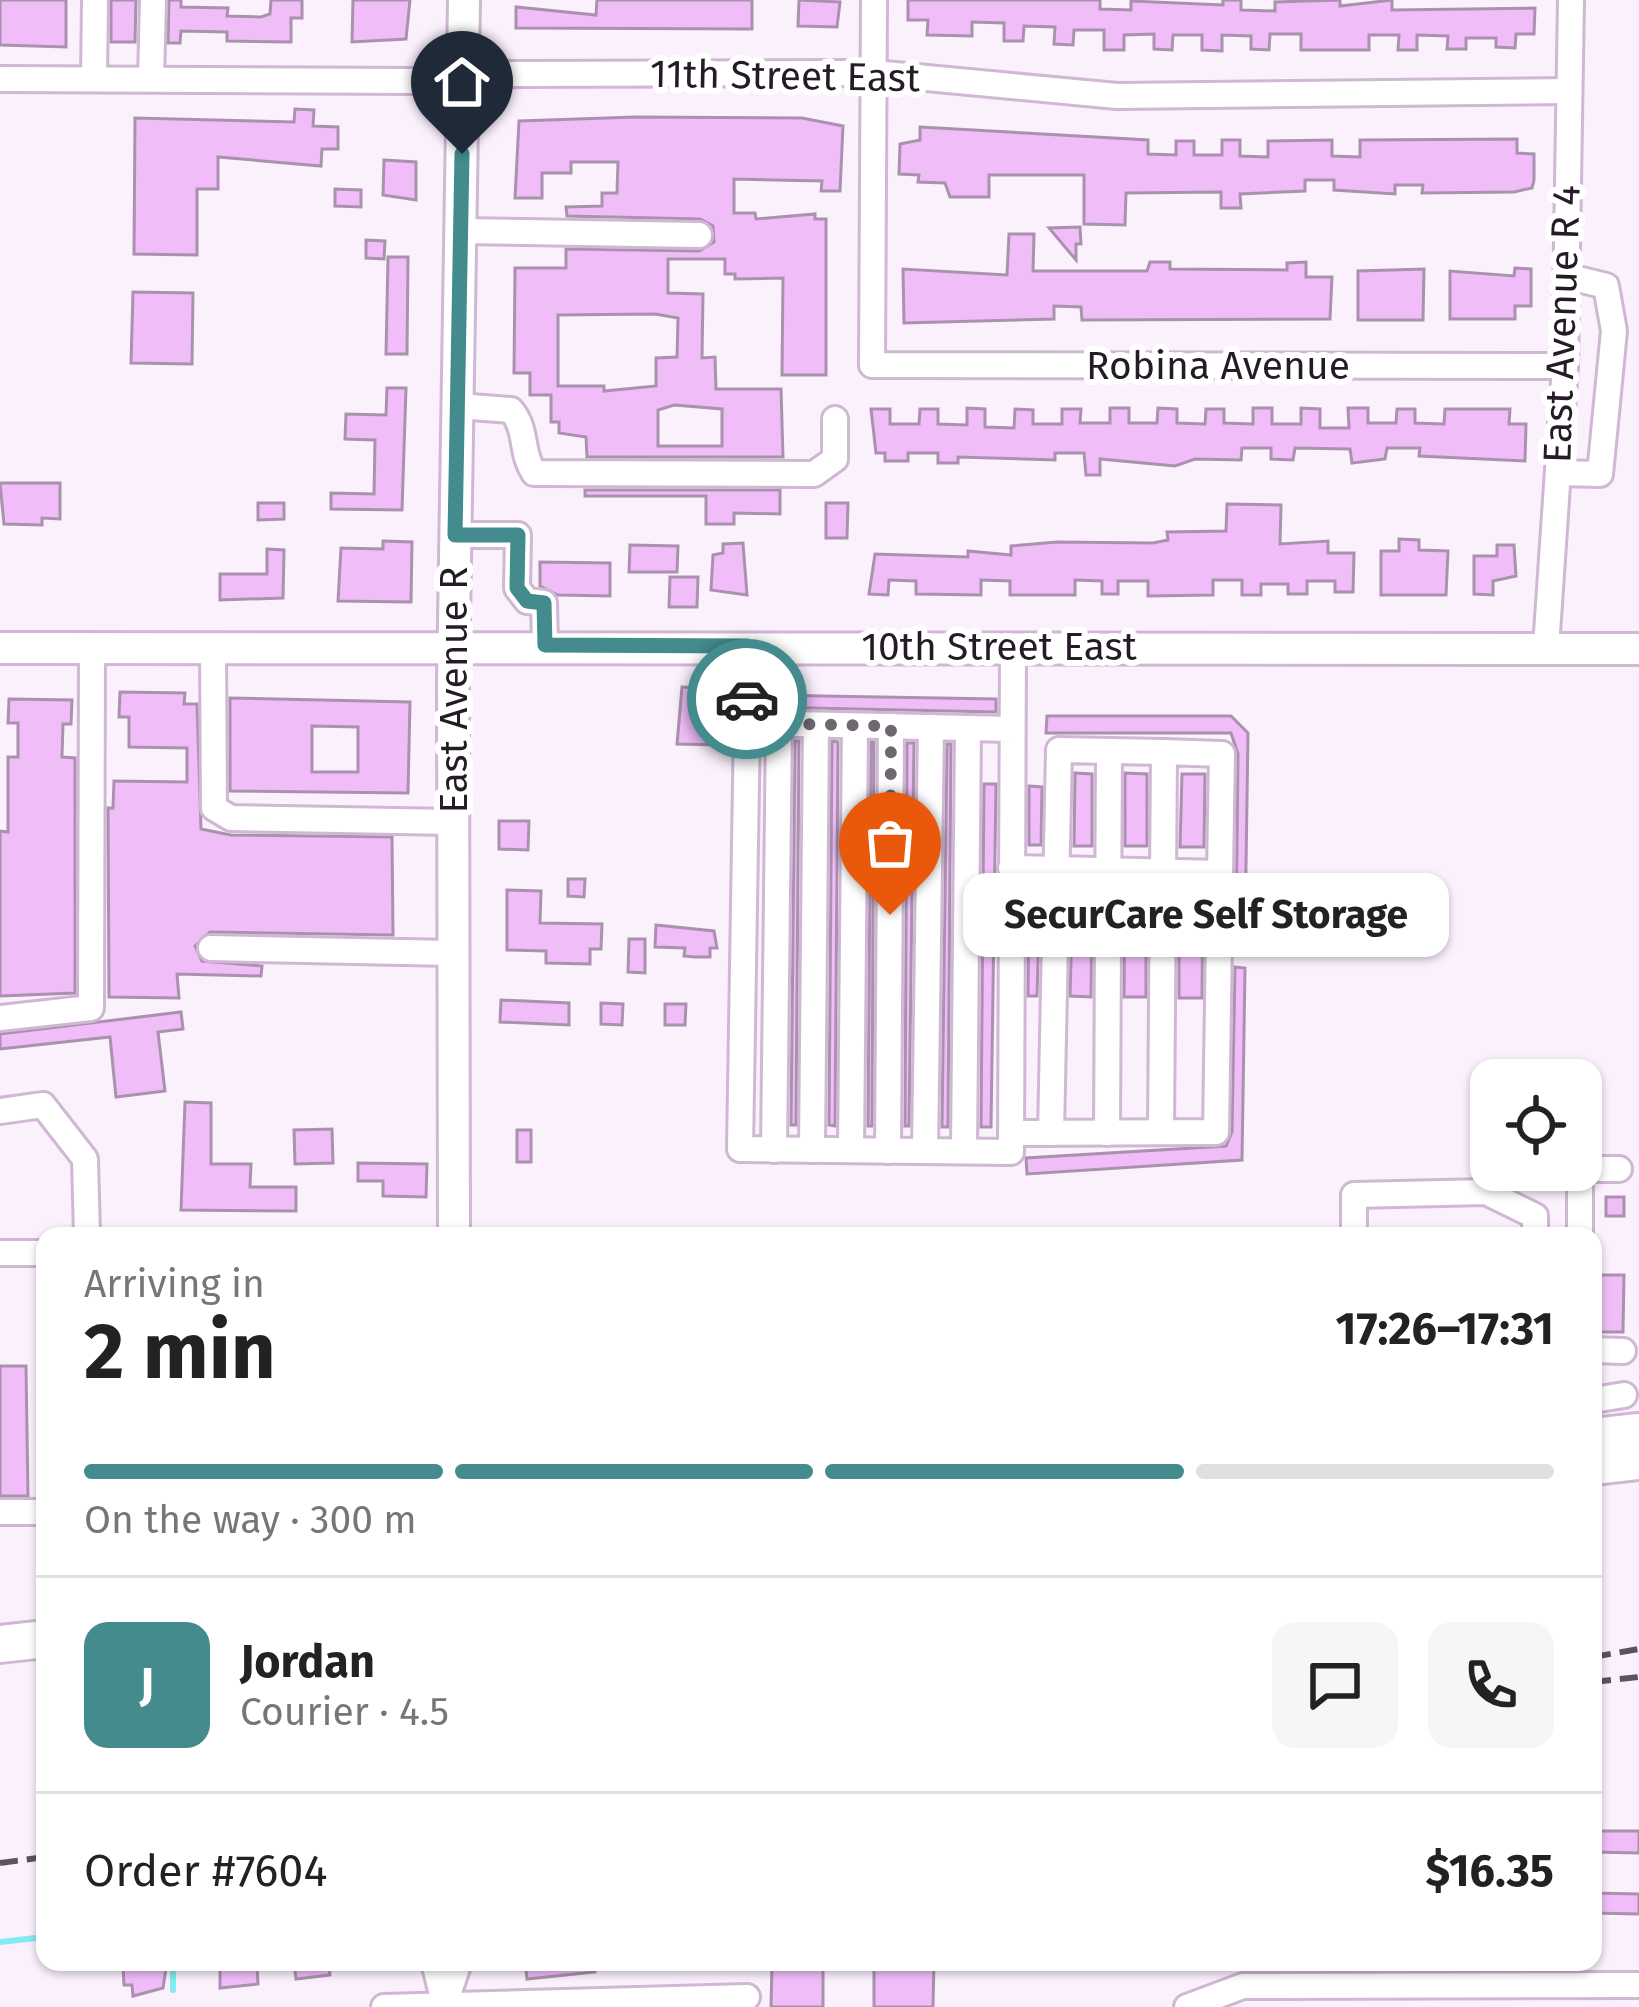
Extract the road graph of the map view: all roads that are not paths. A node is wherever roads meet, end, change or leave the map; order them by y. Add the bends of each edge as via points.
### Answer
1 (94, 0) edge
2 (153, 0) edge
3 (464, 0) edge
4 (874, 0) edge
5 (1570, 0) edge
6 (874, 73) junction
7 (463, 78) junction
8 (0, 79) edge
9 (94, 79) junction
10 (152, 79) junction
11 (1569, 91) junction
12 (461, 231) junction
13 (699, 235) dead end
14 (1566, 276) junction
15 (1564, 366) junction
16 (458, 406) junction
17 (835, 419) dead end
18 (1558, 472) junction
19 (455, 535) junction
20 (545, 645) junction
21 (747, 646) junction
22 (454, 647) junction
23 (1013, 647) junction
24 (0, 648) edge
25 (92, 648) junction
26 (213, 648) junction
27 (1546, 649) junction
28 (1639, 649) edge
29 (747, 723) junction
30 (778, 724) junction
31 (816, 725) junction
32 (855, 726) junction
33 (891, 726) junction
34 (931, 727) junction
35 (968, 728) junction
36 (1012, 729) junction
37 (1109, 751) junction
38 (1164, 752) junction
39 (453, 822) junction
40 (1011, 868) junction
41 (1055, 868) junction
42 (1107, 870) junction
43 (1162, 871) junction
44 (1220, 873) junction
45 (212, 948) dead end
46 (453, 952) junction
47 (0, 1018) edge
48 (0, 1111) edge
49 (1107, 1132) junction
50 (1160, 1132) junction
51 (1011, 1133) junction
52 (1051, 1133) junction
53 (774, 1150) junction
54 (812, 1150) junction
55 (851, 1150) junction
56 (888, 1150) junction
57 (925, 1151) junction
58 (964, 1151) junction
59 (1602, 1169) edge
60 (1619, 1169) dead end
61 (1581, 1191) edge
62 (86, 1227) edge
63 (454, 1227) edge
64 (1354, 1227) edge
65 (1534, 1227) edge
66 (1580, 1227) edge
67 (0, 1253) edge
68 (36, 1253) edge
69 (1602, 1350) edge
70 (1623, 1351) dead end
71 (1624, 1395) dead end
72 (1602, 1399) edge
73 (1639, 1432) edge
74 (1602, 1436) edge
75 (1639, 1461) edge
76 (1602, 1465) edge
77 (0, 1512) edge
78 (36, 1512) edge
79 (36, 1640) edge
80 (0, 1644) edge
81 (436, 1971) edge
82 (456, 1971) edge
83 (1639, 1985) edge
84 (1412, 1996) edge
85 (1576, 1996) edge
86 (747, 1997) dead end
87 (445, 2005) edge
88 (384, 2007) edge
89 (1187, 2007) edge

1 - 9 street
2 - 10 street
3 - 7 main road, East Avenue R
4 - 6 street
5 - 11 street, East Avenue R 4
6 - 7 street, 11th Street East
6 - 11 street, 11th Street East via 1117,96
6 - 15 street, Robina Avenue via 872,365
7 - 10 street, 11th Street East
7 - 12 main road, East Avenue R
8 - 9 street, 11th Street East
9 - 10 street, 11th Street East
11 - 14 street, East Avenue R 4
12 - 13 street
12 - 16 main road, East Avenue R
14 - 15 street, East Avenue R 4
14 - 18 street via 1606,286 1613,331 1600,474
15 - 18 street, East Avenue R 4
16 - 17 street via 511,410 524,425 534,473 814,474 836,459
16 - 19 main road, East Avenue R
18 - 27 street, East Avenue R 4
19 - 20 street via 518,524 517,588 527,601 544,603
19 - 22 main road, East Avenue R
20 - 21 main road, 10th Street East
20 - 22 main road, 10th Street East
21 - 23 main road, 10th Street East
21 - 29 street
22 - 26 main road, 10th Street East
22 - 39 main road, East Avenue R
23 - 27 main road, 10th Street East
23 - 36 street
24 - 25 main road, 10th Street East
25 - 26 main road, 10th Street East
25 - 47 street via 92,1008
26 - 39 street via 214,808 231,818
27 - 28 main road, 10th Street East
29 - 30 street
29 - 53 street via 740,1149
30 - 31 street
30 - 53 street
31 - 32 street
31 - 54 street
32 - 33 street
32 - 55 street
33 - 34 street
33 - 56 street
34 - 35 street
34 - 57 street
35 - 36 street
35 - 58 street
36 - 40 street
37 - 38 street
37 - 41 street via 1059,750
37 - 42 street
38 - 43 street
38 - 44 street via 1222,754
39 - 46 main road, East Avenue R
40 - 41 street
40 - 51 street
41 - 42 street
41 - 52 street
42 - 43 street
42 - 49 street
43 - 44 street
43 - 50 street
44 - 50 street via 1216,1132
45 - 46 street
46 - 63 main road, East Avenue R
48 - 62 street via 43,1105 85,1159
49 - 50 street
49 - 52 street
51 - 52 street
51 - 58 street via 1011,1152
53 - 54 street
54 - 55 street
55 - 56 street
56 - 57 street
57 - 58 street
59 - 60 street
61 - 66 street
64 - 65 street via 1354,1195 1486,1192 1535,1216
67 - 68 street
69 - 70 street
71 - 72 street
73 - 74 highway
75 - 76 highway
77 - 78 street
79 - 80 highway
81 - 87 street
82 - 87 street
83 - 85 street
84 - 85 street
84 - 89 street via 1243,1986
86 - 87 street
87 - 88 street

